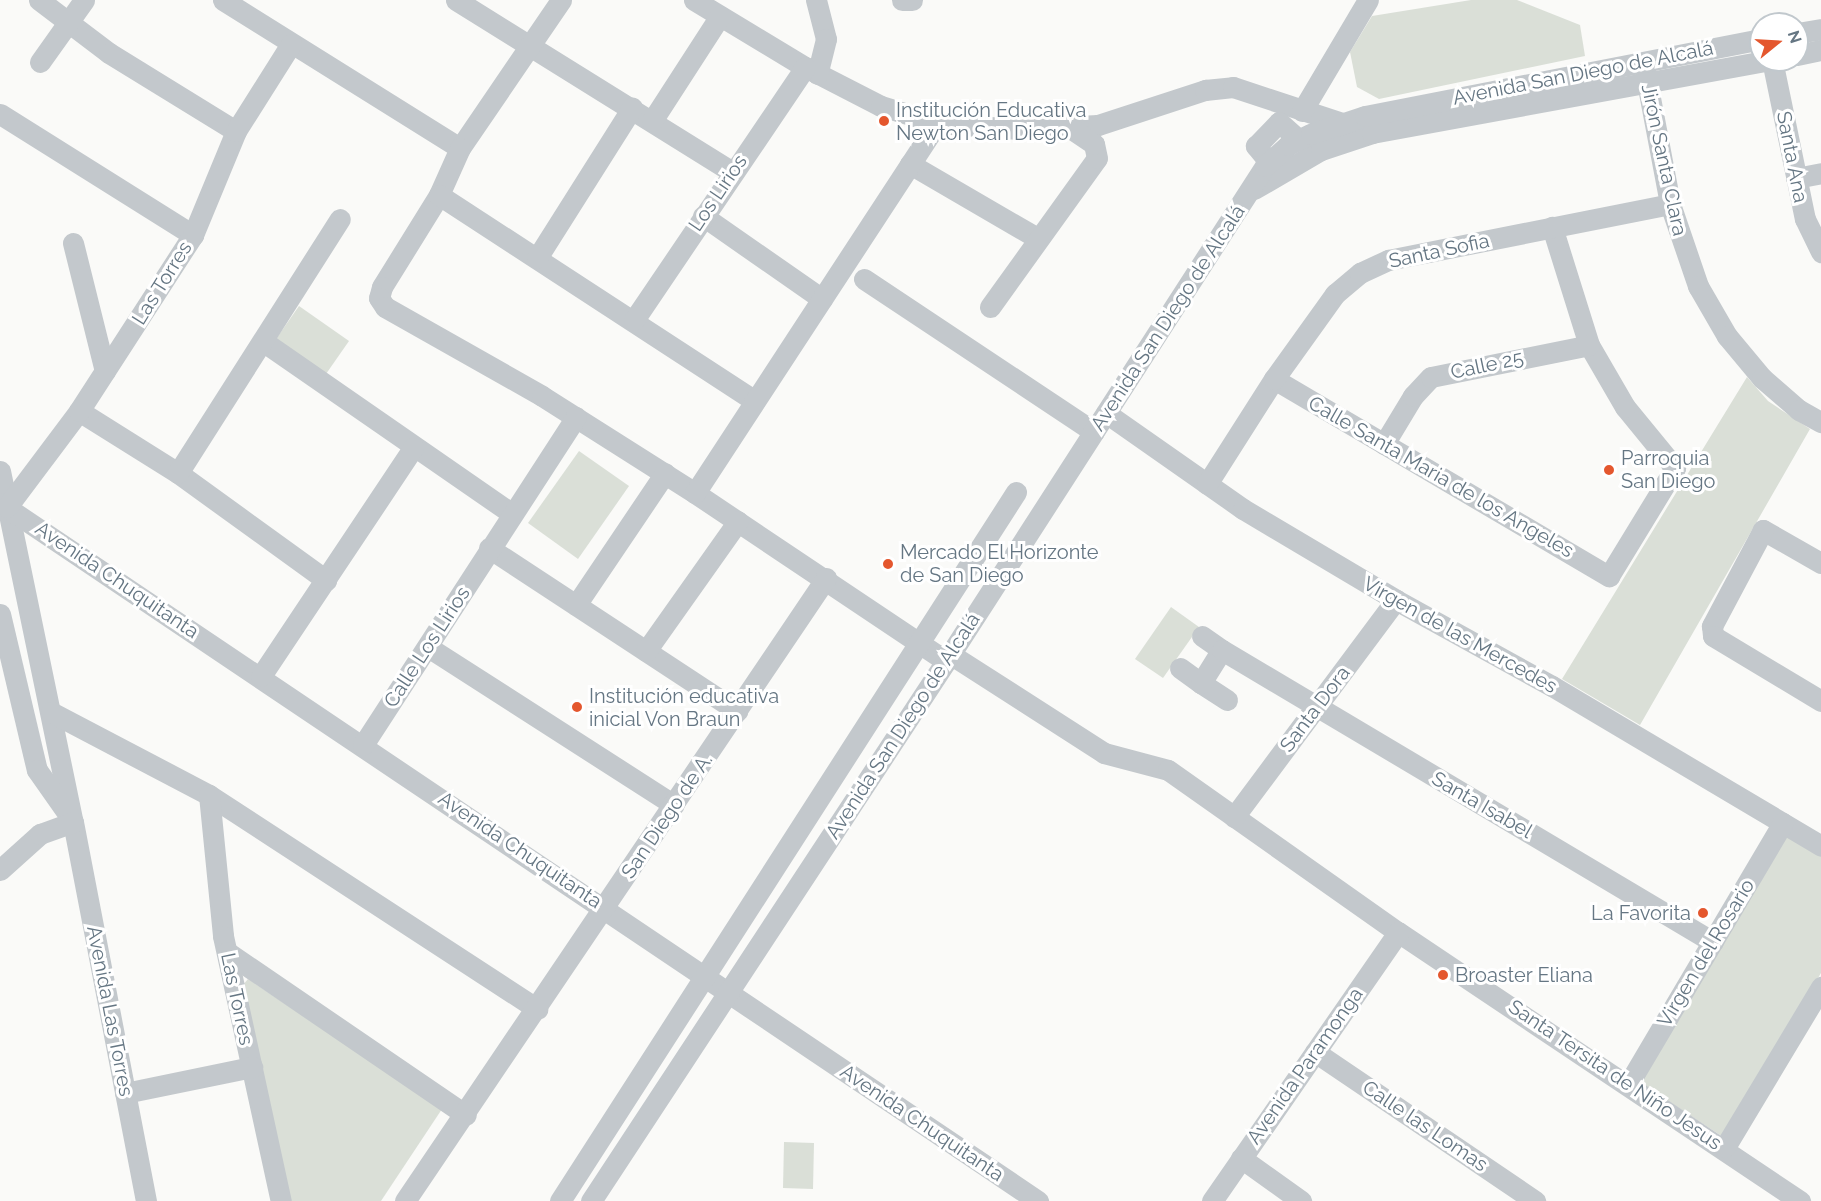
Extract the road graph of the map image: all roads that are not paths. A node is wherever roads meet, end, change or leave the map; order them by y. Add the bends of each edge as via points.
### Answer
1 (39, 0) edge
2 (84, 0) edge
3 (223, 0) edge
4 (456, 0) edge
5 (561, 0) edge
6 (694, 0) edge
7 (816, 0) edge
8 (902, 0) edge
9 (912, 0) edge
10 (1368, 0) edge
11 (720, 16) junction
12 (68, 22) junction
13 (1749, 42) edge
14 (291, 44) junction
15 (531, 45) junction
16 (40, 62) dead end
17 (1749, 62) edge
18 (811, 71) junction
19 (1645, 71) junction
20 (1773, 72) edge
21 (632, 108) junction
22 (1290, 113) junction
23 (0, 114) edge
24 (652, 121) junction
25 (937, 123) junction
26 (1342, 123) junction
27 (1069, 127) junction
28 (236, 131) junction
29 (1372, 133) junction
30 (1299, 140) junction
31 (460, 148) junction
32 (1269, 162) junction
33 (910, 164) junction
34 (732, 172) junction
35 (1821, 173) edge
36 (1796, 178) junction
37 (1253, 189) junction
38 (439, 195) junction
39 (1670, 204) junction
40 (703, 216) junction
41 (340, 219) dead end
42 (1552, 227) junction
43 (193, 235) junction
44 (1037, 238) junction
45 (73, 243) dead end
46 (1821, 252) edge
47 (537, 258) junction
48 (864, 279) dead end
49 (822, 299) junction
50 (990, 307) dead end
51 (634, 320) junction
52 (264, 342) junction
53 (1589, 345) junction
54 (105, 371) junction
55 (1274, 379) junction
56 (755, 401) junction
57 (80, 411) junction
58 (1106, 413) junction
59 (576, 417) junction
60 (1821, 422) edge
61 (1094, 432) junction
62 (1384, 444) junction
63 (413, 448) junction
64 (0, 471) edge
65 (178, 473) junction
66 (665, 473) junction
67 (1207, 484) junction
68 (1016, 492) dead end
69 (695, 493) junction
70 (4, 505) edge
71 (512, 514) junction
72 (738, 521) junction
73 (489, 548) junction
74 (1821, 563) edge
75 (968, 569) junction
76 (826, 578) junction
77 (326, 580) junction
78 (995, 585) junction
79 (1396, 600) junction
80 (576, 605) junction
81 (0, 614) edge
82 (1202, 636) dead end
83 (921, 644) junction
84 (428, 647) junction
85 (1222, 650) junction
86 (646, 651) junction
87 (948, 658) junction
88 (1180, 668) dead end
89 (261, 676) junction
90 (1201, 683) junction
91 (1227, 700) dead end
92 (1821, 700) edge
93 (1316, 707) junction
94 (737, 711) junction
95 (51, 712) junction
96 (363, 745) junction
97 (209, 795) junction
98 (674, 805) junction
99 (1234, 817) junction
100 (73, 822) junction
101 (1783, 823) junction
102 (1821, 846) edge
103 (0, 870) edge
104 (605, 907) junction
105 (1398, 932) junction
106 (1713, 942) junction
107 (227, 952) junction
108 (705, 977) junction
109 (1821, 987) edge
110 (728, 993) junction
111 (537, 1009) junction
112 (1315, 1052) junction
113 (252, 1067) junction
114 (1629, 1083) junction
115 (125, 1093) junction
116 (466, 1115) junction
117 (1725, 1148) junction
118 (1241, 1158) junction
119 (146, 1201) edge
120 (281, 1201) edge
121 (405, 1201) edge
122 (560, 1201) edge
123 (591, 1201) edge
124 (1038, 1201) edge
125 (1212, 1201) edge
126 (1301, 1201) edge
127 (1535, 1201) edge
128 (1800, 1201) edge

1 - 12 street
2 - 12 street
3 - 14 street
4 - 15 street
5 - 15 street
6 - 11 street
7 - 18 street via 826,39
8 - 9 street
10 - 22 street
11 - 18 street
11 - 24 street
12 - 16 street
12 - 28 street via 109,53
13 - 19 street, Avenida San Diego de Alcalá
14 - 28 street, Las Torres
14 - 31 street
15 - 21 street
15 - 31 street
17 - 19 street, Avenida San Diego de Alcalá
18 - 25 street via 881,106
18 - 34 street, Los Lirios
19 - 26 street, Avenida San Diego de Alcalá
19 - 29 street, Avenida San Diego de Alcalá
19 - 39 street, Jirón Santa Clara
20 - 36 street, Santa Ana
21 - 24 street
21 - 47 street
22 - 26 street
22 - 27 street via 1233,87 1205,90 1098,125
22 - 30 street
22 - 32 street via 1256,147
23 - 43 street
24 - 34 street
25 - 27 street via 1019,129
25 - 33 street
26 - 29 street
26 - 30 street, Avenida San Diego de Alcalá
27 - 44 street via 1095,144 1097,158
28 - 43 street, Las Torres
29 - 37 street, Avenida San Diego de Alcalá via 1321,150
30 - 32 street, Avenida San Diego de Alcalá
31 - 38 street
32 - 37 street, Avenida San Diego de Alcalá
33 - 44 street
33 - 49 street
34 - 40 street, Los Lirios
35 - 36 street
36 - 46 street, Santa Ana via 1805,219
37 - 58 street, Avenida San Diego de Alcalá
38 - 47 street
38 - 59 street, Santa Tersita de Niño Jesus via 379,298 385,307
39 - 42 street, Santa Sofia
39 - 60 street, Jirón Santa Clara via 1698,286 1727,336 1762,378 1799,410
40 - 49 street
40 - 51 street, Los Lirios
41 - 52 street
42 - 53 street
42 - 55 street, Santa Sofia via 1388,260 1360,273 1335,294
43 - 54 street, Las Torres
44 - 50 street
45 - 54 street
47 - 51 street
48 - 61 street
49 - 56 street
51 - 56 street
52 - 63 street
52 - 65 street
53 - 62 street, Calle 25 via 1431,377 1413,396
53 - 62 street, Calle Santa Maria de los Angeles via 1625,406 1675,468 1609,576
54 - 57 street, Las Torres
55 - 62 street, Calle Santa Maria de los Angeles
55 - 67 street, Santa Sofia
56 - 69 street
57 - 65 street
57 - 70 street, Las Torres
58 - 61 street, Avenida San Diego de Alcalá
58 - 67 street, Virgen de las Mercedes
59 - 66 street, Santa Tersita de Niño Jesus
59 - 71 street, Calle Los Lirios
61 - 78 street, Avenida San Diego de Alcalá
63 - 71 street
63 - 77 street
64 - 70 street, Avenida Las Torres
65 - 77 street
66 - 69 street, Santa Tersita de Niño Jesus
66 - 80 street
67 - 79 street, Virgen de las Mercedes
68 - 75 street, Avenida San Diego de Alcalá
69 - 72 street, Santa Tersita de Niño Jesus
70 - 89 street, Avenida Chuquitanta
70 - 95 street, Avenida Las Torres
71 - 73 street, Calle Los Lirios
72 - 76 street, Santa Tersita de Niño Jesus
72 - 86 street
73 - 80 street
73 - 84 street, Calle Los Lirios
74 - 92 street via 1763,530 1712,626 1713,636
75 - 78 street
75 - 83 street, Avenida San Diego de Alcalá
76 - 83 street, Santa Tersita de Niño Jesus
76 - 94 street, San Diego de A.
77 - 89 street
78 - 87 street, Avenida San Diego de Alcalá
79 - 93 street, Santa Dora
79 - 101 street, Virgen de las Mercedes via 1552,686
80 - 86 street
81 - 100 street, Avenida Las Torres via 37,770
82 - 85 street, Santa Isabel
83 - 87 street, Santa Tersita de Niño Jesus
83 - 108 street, Avenida San Diego de Alcalá
84 - 96 street, Calle Los Lirios
84 - 98 street
85 - 90 street
85 - 93 street, Santa Isabel
86 - 94 street
87 - 99 street, Santa Tersita de Niño Jesus via 1104,753 1168,771
87 - 110 street, Avenida San Diego de Alcalá
88 - 90 street
89 - 96 street, Avenida Chuquitanta
90 - 91 street
93 - 99 street, Santa Dora
93 - 106 street, Santa Isabel
94 - 98 street, San Diego de A.
95 - 97 street
95 - 100 street, Avenida Las Torres
96 - 104 street, Avenida Chuquitanta
97 - 107 street, Las Torres
97 - 111 street
98 - 104 street, San Diego de A.
99 - 105 street, Santa Tersita de Niño Jesus
100 - 103 street via 40,834
100 - 115 street, Avenida Las Torres
101 - 102 street, Virgen de las Mercedes
101 - 106 street, Virgen del Rosario
104 - 108 street, Avenida Chuquitanta
104 - 111 street, San Diego de A.
105 - 112 street, Avenida Paramonga
105 - 114 street, Santa Tersita de Niño Jesus
106 - 114 street, Virgen del Rosario
107 - 113 street, Las Torres
107 - 116 street
108 - 110 street, Avenida Chuquitanta
108 - 122 street, Avenida San Diego de Alcalá
109 - 117 street
110 - 123 street, Avenida San Diego de Alcalá
110 - 124 street, Avenida Chuquitanta
111 - 116 street, San Diego de A.
112 - 118 street, Avenida Paramonga
112 - 127 street, Calle las Lomas
113 - 115 street
113 - 120 street, Las Torres
114 - 117 street, Santa Tersita de Niño Jesus
115 - 119 street, Avenida Las Torres
116 - 121 street, San Diego de A.
117 - 128 street, Santa Tersita de Niño Jesus
118 - 125 street, Avenida Paramonga
118 - 126 street

